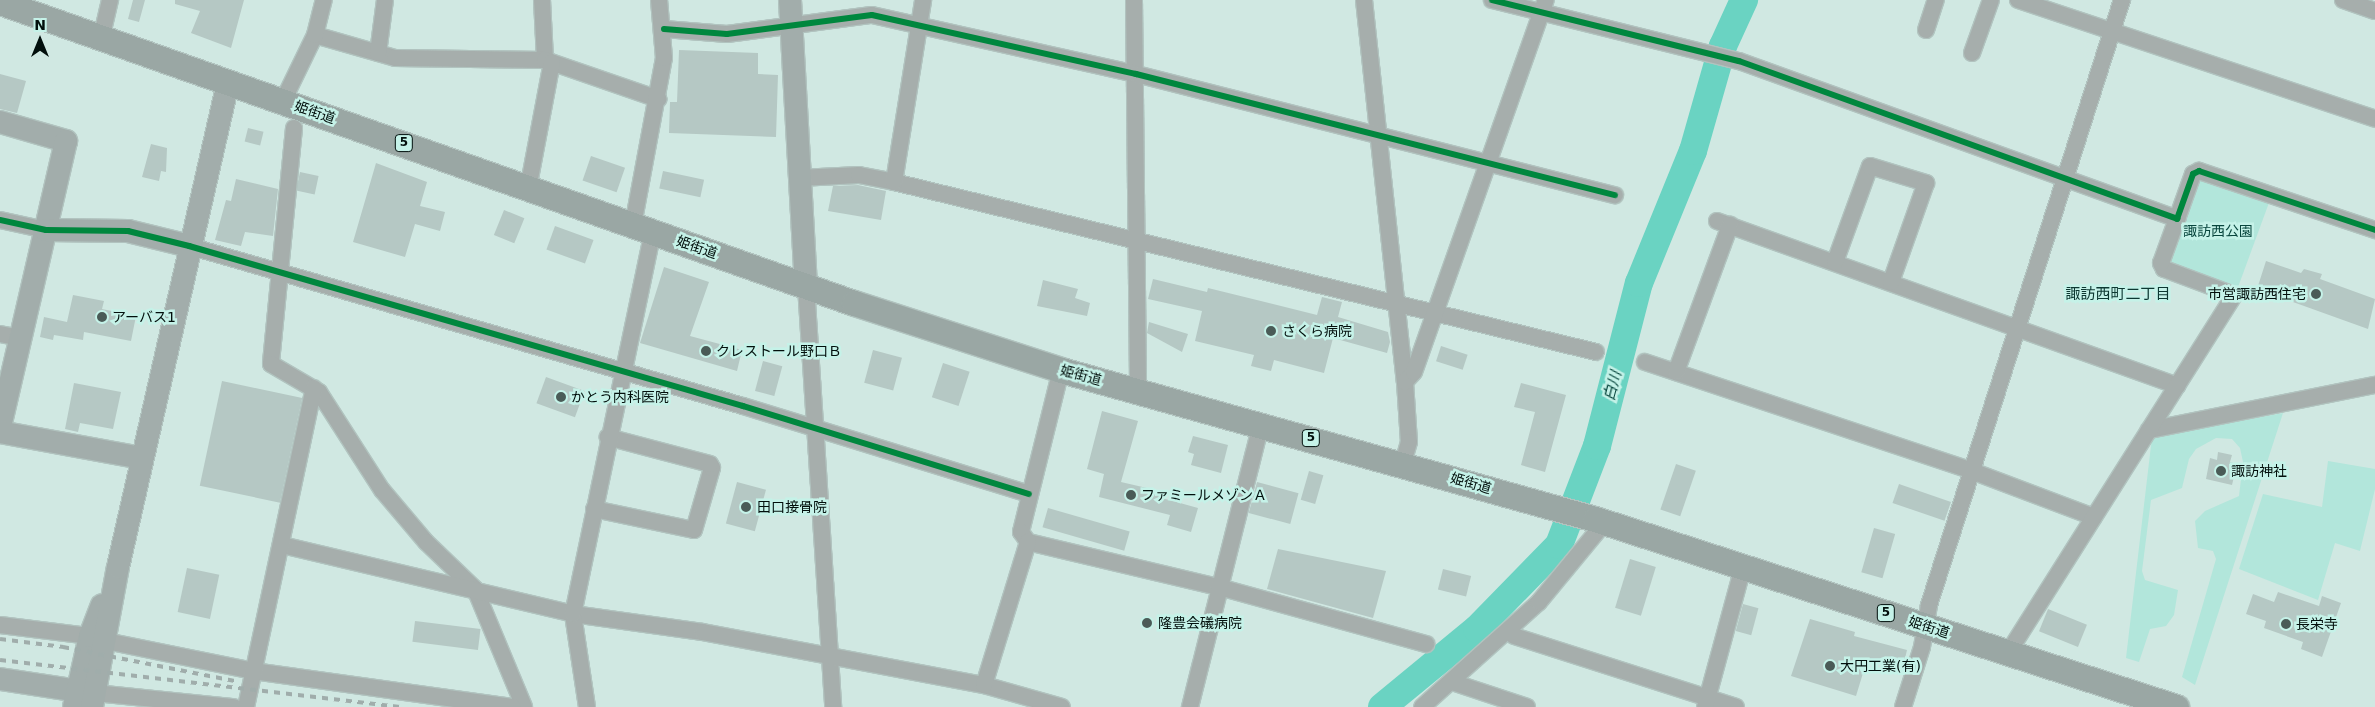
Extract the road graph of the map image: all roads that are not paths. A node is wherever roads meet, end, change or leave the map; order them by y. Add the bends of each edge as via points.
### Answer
1 (110, 0) edge
2 (324, 0) edge
3 (385, 0) edge
4 (542, 0) edge
5 (659, 0) edge
6 (790, 0) edge
7 (923, 0) edge
8 (1134, 0) edge
9 (1364, 0) edge
10 (1492, 0) edge
11 (1936, 0) edge
12 (1991, 0) edge
13 (2018, 0) edge
14 (2122, 0) edge
15 (2343, 0) edge
16 (0, 2) edge
17 (1544, 7) edge
18 (2375, 11) edge
19 (919, 25) junction
20 (792, 28) junction
21 (664, 29) junction
22 (1926, 30) dead end
23 (2113, 32) junction
24 (314, 35) junction
25 (101, 39) junction
26 (378, 53) junction
27 (1972, 53) dead end
28 (548, 61) junction
29 (1136, 74) junction
30 (228, 82) junction
31 (658, 99) junction
32 (283, 101) junction
33 (2375, 119) edge
34 (0, 122) edge
35 (294, 128) dead end
36 (1377, 135) junction
37 (1489, 165) junction
38 (799, 178) junction
39 (2064, 180) junction
40 (894, 182) junction
41 (528, 189) junction
42 (1616, 195) dead end
43 (2177, 219) junction
44 (0, 220) edge
45 (643, 229) junction
46 (46, 230) junction
47 (2375, 230) edge
48 (1136, 238) junction
49 (189, 246) junction
50 (1835, 262) junction
51 (279, 274) junction
52 (1891, 282) junction
53 (806, 286) junction
54 (1396, 302) junction
55 (1434, 311) junction
56 (2020, 326) junction
57 (10, 336) edge
58 (1596, 352) dead end
59 (1645, 362) dead end
60 (1061, 370) junction
61 (622, 371) junction
62 (1676, 372) junction
63 (1405, 382) junction
64 (2375, 385) edge
65 (2177, 386) junction
66 (314, 388) junction
67 (1138, 390) junction
68 (1261, 424) junction
69 (0, 428) edge
70 (816, 429) junction
71 (2149, 430) junction
72 (0, 432) edge
73 (608, 437) junction
74 (142, 458) junction
75 (1403, 463) junction
76 (1972, 471) junction
77 (1029, 494) junction
78 (594, 509) junction
79 (2094, 517) junction
80 (1600, 521) junction
81 (1028, 542) junction
82 (282, 545) junction
83 (1743, 567) junction
84 (1219, 587) junction
85 (475, 589) junction
86 (573, 614) junction
87 (0, 625) edge
88 (1926, 626) junction
89 (1514, 636) dead end
90 (98, 639) junction
91 (1426, 644) dead end
92 (2008, 652) junction
93 (829, 656) junction
94 (253, 671) junction
95 (0, 679) edge
96 (1452, 682) junction
97 (984, 685) junction
98 (85, 699) edge
99 (2138, 701) edge
100 (1706, 702) edge
101 (234, 707) edge
102 (246, 707) edge
103 (513, 707) edge
104 (524, 707) edge
105 (587, 707) edge
106 (833, 707) edge
107 (1062, 707) edge
108 (1190, 707) edge
109 (1422, 707) edge
110 (1527, 707) edge
111 (1736, 707) edge
112 (1903, 707) edge
113 (2176, 707) edge

1 - 25 street
2 - 24 street
3 - 26 street
4 - 28 street
5 - 21 street
6 - 20 street
7 - 19 street
8 - 29 street
9 - 36 street
10 - 17 street
11 - 22 street
12 - 27 street
13 - 23 street
14 - 23 street
15 - 18 street
16 - 25 main road, 姫街道 / 5
17 - 37 street
17 - 39 street via 1735,60
19 - 20 street via 872,15
19 - 29 street
19 - 40 street
20 - 21 street via 727,34
20 - 38 street
21 - 31 street
23 - 33 street
23 - 39 street
24 - 26 street
24 - 32 street
25 - 30 main road, 姫街道 / 5
26 - 28 street via 396,58
28 - 31 street
28 - 41 street
29 - 36 street
29 - 48 street
30 - 32 main road, 姫街道 / 5
30 - 49 street
31 - 45 street
32 - 41 main road, 姫街道 / 5
34 - 46 street via 66,141
35 - 51 street
36 - 37 street
36 - 54 street
37 - 42 street
37 - 55 street
38 - 40 street via 859,175
38 - 53 street
39 - 43 street
39 - 56 street
40 - 48 street
41 - 45 main road, 姫街道 / 5
43 - 47 street via 2194,174 2199,171
43 - 65 street via 2161,262 2164,269 2234,295
44 - 46 street
45 - 53 main road, 姫街道 / 5
45 - 61 street
46 - 49 street via 128,231
46 - 57 street
48 - 54 street
48 - 67 street
49 - 51 street
49 - 74 street
50 - 52 street
50 - 52 street via 1870,166 1926,183
50 - 62 street via 1723,223
51 - 61 street
51 - 66 street via 271,364
52 - 56 street
53 - 60 main road, 姫街道 / 5
53 - 70 street
54 - 55 street
54 - 63 street
55 - 58 street
55 - 63 street via 1414,372
56 - 65 street
56 - 76 street
57 - 69 street
59 - 62 street
60 - 67 main road, 姫街道 / 5
60 - 77 street
61 - 70 street
61 - 73 street
62 - 76 street
63 - 75 street via 1409,442
64 - 71 street
65 - 71 street
66 - 82 street
66 - 85 street via 354,441 382,490 426,542
67 - 68 main road, 姫街道 / 5
68 - 75 main road, 姫街道 / 5
68 - 84 street
70 - 77 street
70 - 93 street
71 - 79 street
72 - 74 street
73 - 78 street
73 - 78 street via 710,464 712,468 694,530
74 - 90 street
75 - 80 main road, 姫街道 / 5
76 - 79 street
76 - 88 street
77 - 81 street via 1021,532
78 - 86 street
79 - 92 street
80 - 83 main road, 姫街道 / 5
80 - 96 street via 1539,602
81 - 84 street
81 - 97 street
82 - 85 street
82 - 94 street
83 - 88 main road, 姫街道 / 5
83 - 100 street
84 - 91 street
84 - 108 street
85 - 86 street
85 - 104 street
86 - 93 street
86 - 105 street
87 - 90 street
88 - 92 main road, 姫街道 / 5
88 - 112 street
89 - 100 street
90 - 94 street
90 - 98 street
92 - 99 main road, 姫街道 / 5
93 - 97 street
93 - 106 street
94 - 102 street
94 - 103 street
95 - 98 street
96 - 109 street
96 - 110 street
97 - 107 street
98 - 101 street
99 - 113 main road, 姫街道 / 5
100 - 111 street

